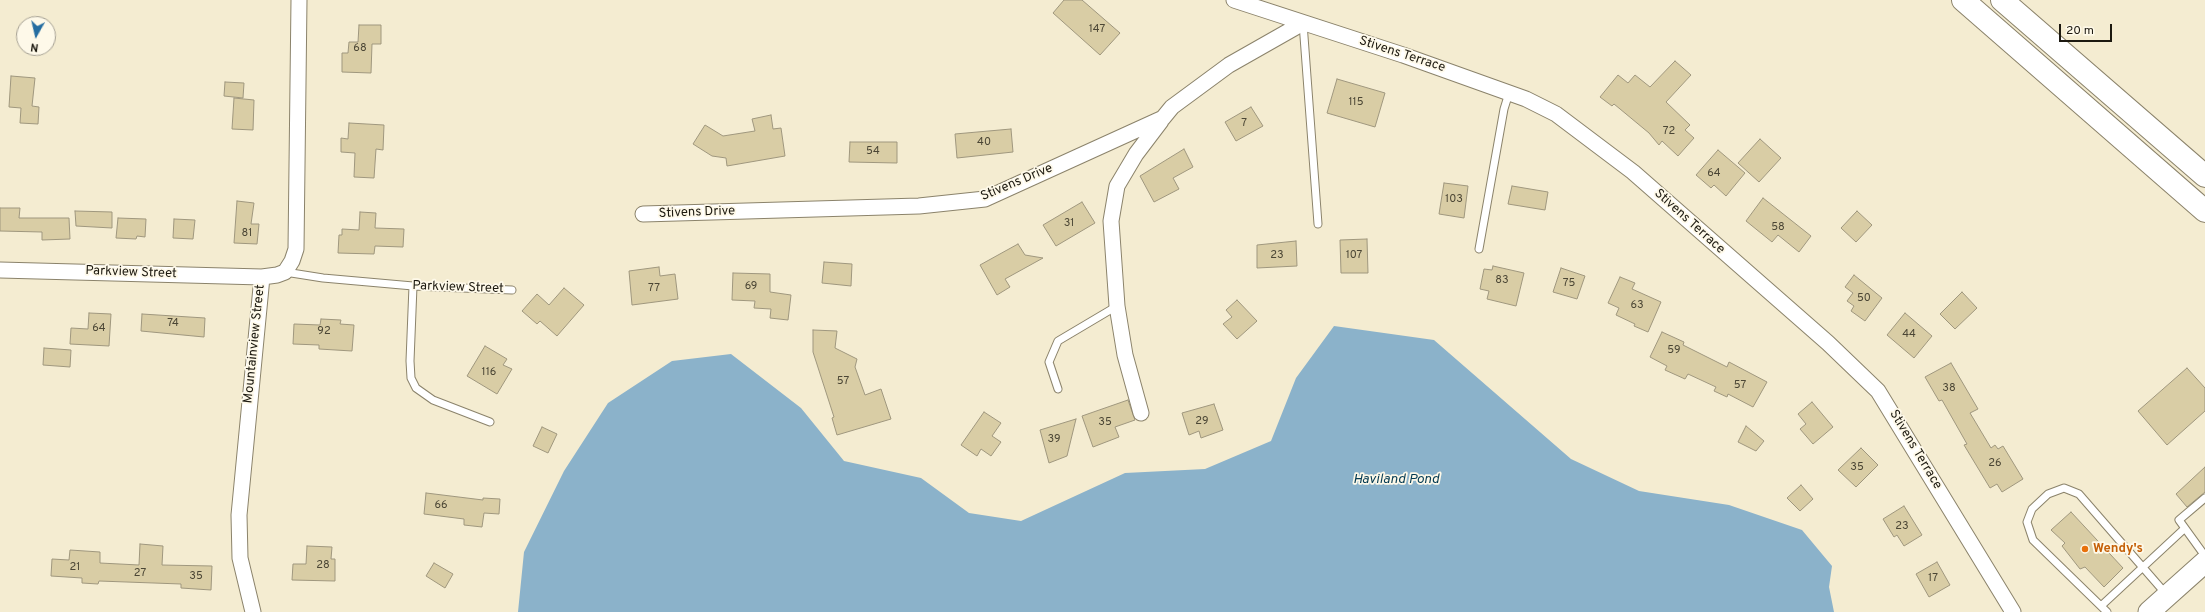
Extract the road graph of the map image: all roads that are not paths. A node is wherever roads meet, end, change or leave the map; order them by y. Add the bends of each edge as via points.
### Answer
1 (299, 0) edge
2 (1234, 0) edge
3 (1963, 0) edge
4 (2002, 0) edge
5 (1303, 23) junction
6 (1509, 93) junction
7 (1163, 118) junction
8 (2205, 176) edge
9 (2205, 211) edge
10 (643, 214) dead end
11 (1318, 224) dead end
12 (1479, 249) dead end
13 (0, 270) edge
14 (285, 272) junction
15 (262, 277) junction
16 (413, 286) junction
17 (512, 290) dead end
18 (1117, 306) junction
19 (1058, 389) dead end
20 (1141, 413) dead end
21 (490, 422) dead end
22 (2205, 498) edge
23 (2184, 529) junction
24 (2205, 556) edge
25 (2205, 562) edge
26 (2143, 568) junction
27 (2168, 595) junction
28 (2101, 606) junction
29 (253, 612) edge
30 (2013, 612) edge
31 (2107, 612) edge
32 (2149, 612) edge

1 - 14 street via 296,249
2 - 5 street, Stivens Terrace
3 - 9 highway
4 - 8 highway
5 - 6 street, Stivens Terrace
5 - 7 street, Stivens Drive via 1229,65 1172,107
5 - 11 lane
6 - 12 lane
6 - 30 street, Stivens Terrace via 1556,114 1633,172 1828,343 1878,391
7 - 10 street, Stivens Drive via 985,199 919,206
7 - 18 street via 1116,186 1111,221
13 - 15 street, Parkview Street
14 - 15 street, Mountainview Street
14 - 16 lane, Parkview Street
15 - 29 street, Mountainview Street via 239,515 240,558
16 - 17 lane, Parkview Street
16 - 21 lane via 410,361 411,378 416,388 433,400
18 - 19 lane via 1058,341 1049,362
18 - 20 street via 1125,354
22 - 23 lane via 2179,520
23 - 24 lane
23 - 26 lane
25 - 27 main road
26 - 27 lane
26 - 28 lane
26 - 28 lane via 2079,494 2064,488 2048,494 2032,509 2027,522 2033,540
27 - 32 main road
28 - 31 lane

